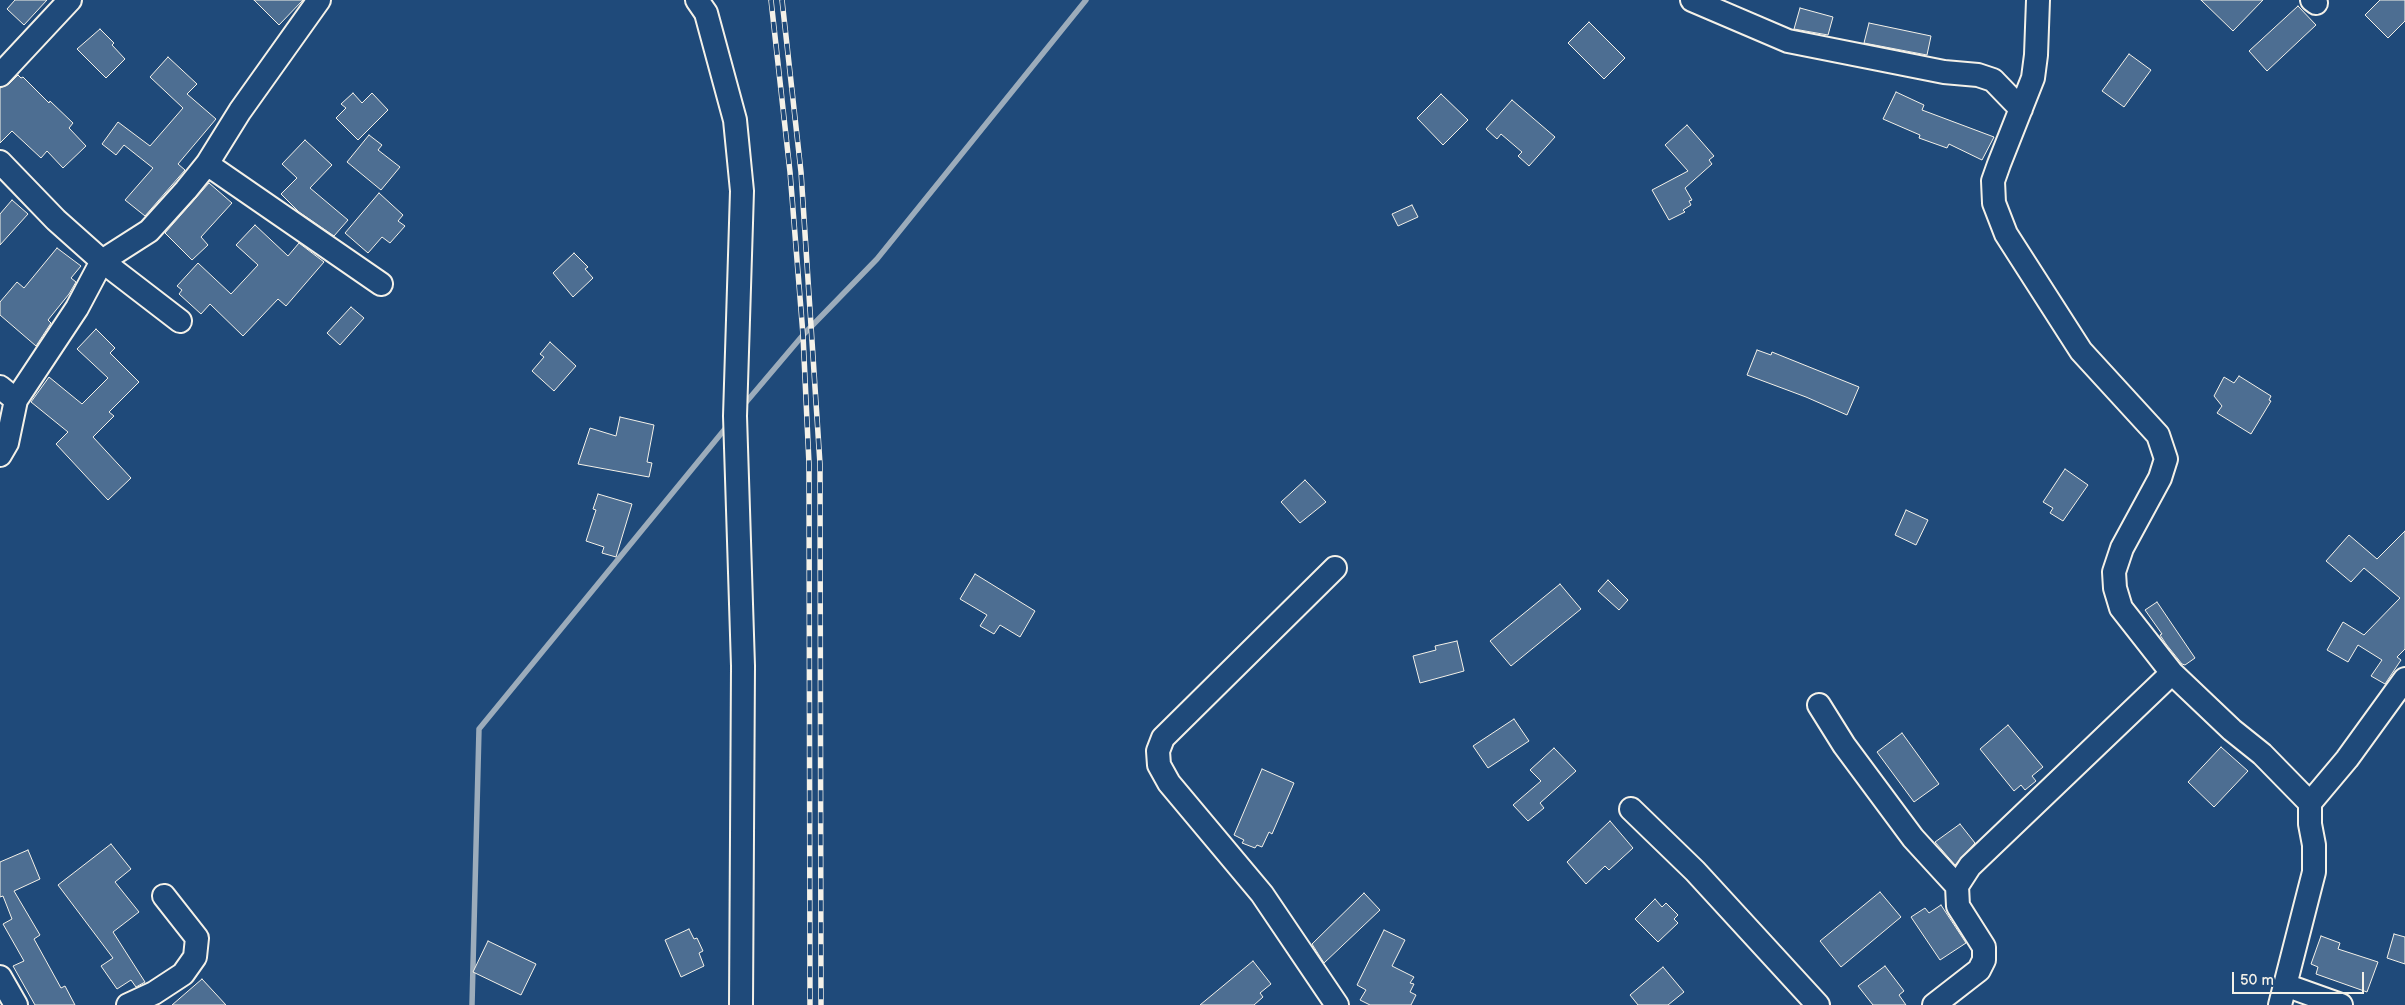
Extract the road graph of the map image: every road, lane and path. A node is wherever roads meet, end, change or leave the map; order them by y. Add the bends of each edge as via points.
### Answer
1 (70, 0) edge
2 (319, 0) edge
3 (697, 0) edge
4 (1692, 0) edge
5 (2038, 0) edge
6 (0, 75) edge
7 (2021, 109) junction
8 (0, 162) edge
9 (207, 164) junction
10 (102, 261) junction
11 (381, 284) dead end
12 (180, 321) dead end
13 (8, 394) edge
14 (0, 455) edge
15 (1335, 568) dead end
16 (2172, 674) junction
17 (2405, 678) edge
18 (1818, 704) dead end
19 (2397, 707) edge
20 (2310, 803) junction
21 (1631, 810) dead end
22 (1957, 886) junction
23 (164, 896) dead end
24 (0, 977) edge
25 (2282, 995) edge
26 (16, 1005) edge
27 (128, 1005) edge
28 (741, 1005) edge
29 (1336, 1005) edge
30 (1818, 1005) edge
31 (1934, 1005) edge
32 (2342, 1005) edge

1 - 6 street
2 - 9 street via 240,111
3 - 28 street via 706,13 735,120 742,191 735,416 743,666
4 - 7 street via 1788,41 1944,72 1978,75 1993,80
5 - 7 street via 2033,78
7 - 16 street via 1993,182 1994,203 2006,234 2082,351 2158,434 2166,459 2160,478 2122,548 2114,572 2121,608
8 - 10 street via 56,220
9 - 10 street via 149,231
9 - 11 street
10 - 12 street
10 - 13 street via 77,308
13 - 14 street via 7,443
15 - 29 street via 1163,738 1158,751 1159,765 1169,783 1262,894
16 - 20 street via 2262,754
16 - 22 street via 1970,866
17 - 19 street
18 - 22 street via 1844,745 1913,838
19 - 20 street
20 - 25 street via 2314,872
21 - 30 street via 1695,871
22 - 31 street via 1958,906 1984,947 1984,960 1979,970
23 - 27 street via 197,938 195,957 183,974
24 - 26 street
25 - 32 street

